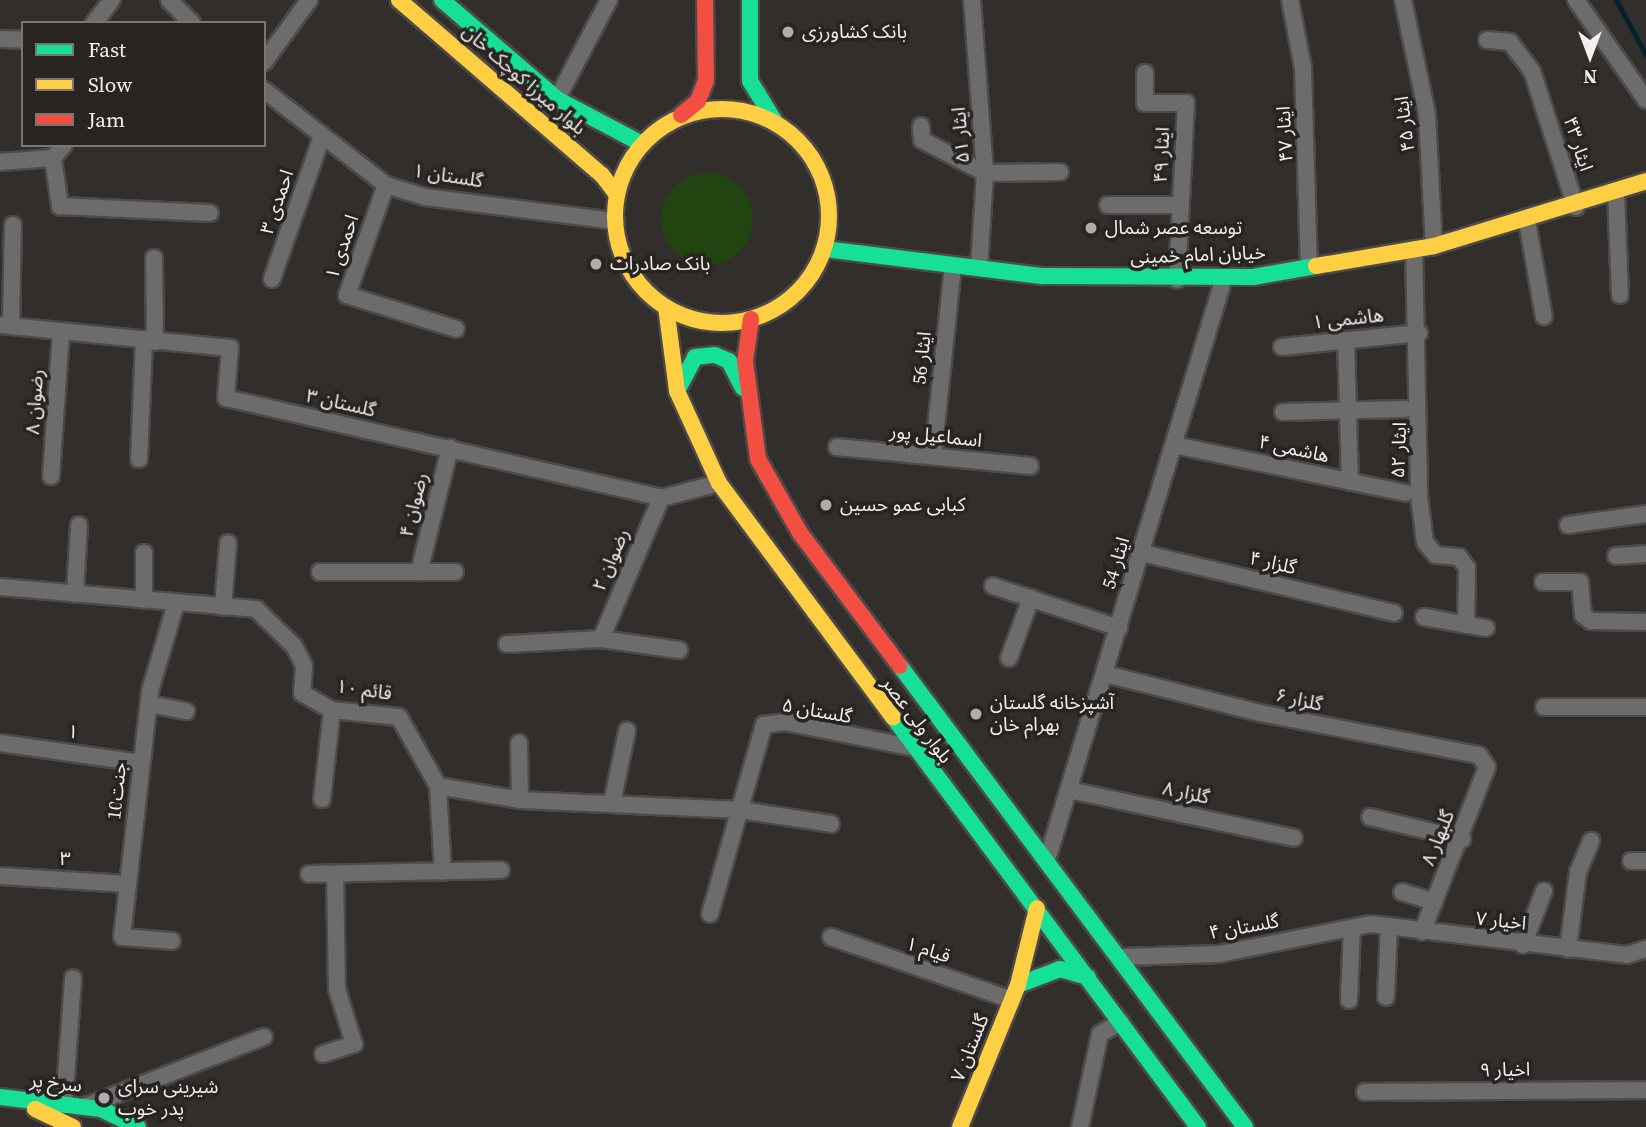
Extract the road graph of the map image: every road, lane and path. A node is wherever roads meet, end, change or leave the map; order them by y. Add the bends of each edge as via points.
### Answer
1 (112, 0) edge
2 (169, 0) edge
3 (309, 0) edge
4 (400, 0) edge
5 (442, 0) edge
6 (608, 0) edge
7 (705, 0) edge
8 (750, 0) edge
9 (972, 0) edge
10 (1290, 0) edge
11 (1403, 0) edge
12 (1576, 0) edge
13 (96, 21) edge
14 (190, 21) edge
15 (0, 39) edge
16 (21, 40) edge
17 (1487, 40) dead end
18 (266, 59) edge
19 (1145, 73) dead end
20 (266, 92) edge
21 (557, 100) junction
22 (1646, 100) edge
23 (677, 119) junction
24 (779, 125) junction
25 (921, 126) dead end
26 (321, 139) junction
27 (642, 144) junction
28 (59, 152) edge
29 (0, 162) edge
30 (1060, 172) dead end
31 (985, 173) junction
32 (1646, 180) edge
33 (386, 185) junction
34 (1616, 192) junction
35 (617, 195) junction
36 (1108, 205) dead end
37 (1181, 205) junction
38 (1576, 207) junction
39 (210, 213) dead end
40 (615, 221) junction
41 (1527, 221) junction
42 (13, 225) dead end
43 (1434, 246) junction
44 (825, 249) junction
45 (1414, 249) junction
46 (155, 258) dead end
47 (953, 265) junction
48 (1309, 267) junction
49 (979, 268) junction
50 (1224, 278) junction
51 (272, 279) dead end
52 (1177, 280) junction
53 (1620, 295) dead end
54 (666, 307) junction
55 (1544, 317) dead end
56 (751, 319) junction
57 (5, 326) edge
58 (456, 328) dead end
59 (61, 332) junction
60 (1419, 332) junction
61 (1346, 340) junction
62 (150, 341) junction
63 (1282, 348) dead end
64 (677, 391) junction
65 (747, 398) junction
66 (1405, 409) dead end
67 (1349, 410) junction
68 (1283, 412) dead end
69 (1174, 445) junction
70 (837, 447) dead end
71 (450, 448) junction
72 (933, 456) junction
73 (139, 459) dead end
74 (1030, 466) dead end
75 (51, 476) dead end
76 (1350, 482) junction
77 (719, 483) junction
78 (1405, 493) dead end
79 (661, 498) junction
80 (1646, 514) edge
81 (1568, 525) dead end
82 (79, 526) dead end
83 (229, 543) dead end
84 (144, 553) dead end
85 (1142, 553) junction
86 (1646, 554) edge
87 (1616, 556) dead end
88 (320, 572) dead end
89 (419, 572) junction
90 (455, 572) dead end
91 (1543, 582) dead end
92 (993, 586) dead end
93 (0, 587) edge
94 (75, 594) junction
95 (1031, 598) junction
96 (144, 600) junction
97 (176, 603) junction
98 (223, 607) junction
99 (1394, 613) dead end
100 (1424, 617) dead end
101 (1646, 622) edge
102 (1466, 625) junction
103 (1119, 628) junction
104 (1486, 628) dead end
105 (600, 639) junction
106 (507, 644) dead end
107 (679, 650) dead end
108 (1009, 658) dead end
109 (1105, 674) junction
110 (149, 704) junction
111 (1544, 707) dead end
112 (1646, 707) edge
113 (332, 710) junction
114 (186, 711) dead end
115 (627, 731) dead end
116 (0, 743) edge
117 (519, 743) dead end
118 (910, 747) junction
119 (1484, 760) joint
120 (141, 763) junction
121 (438, 786) junction
122 (1069, 790) junction
123 (322, 799) dead end
124 (520, 800) junction
125 (612, 803) junction
126 (741, 810) junction
127 (1370, 817) dead end
128 (831, 824) dead end
129 (1294, 838) dead end
130 (1462, 839) junction
131 (1591, 841) dead end
132 (1047, 860) junction
133 (501, 870) dead end
134 (443, 872) junction
135 (309, 874) dead end
136 (335, 874) junction
137 (0, 876) edge
138 (128, 884) junction
139 (1544, 891) dead end
140 (1402, 892) dead end
141 (1434, 902) junction
142 (1037, 908) junction
143 (710, 914) dead end
144 (1371, 924) joint
145 (1389, 926) junction
146 (1352, 928) junction
147 (1422, 932) junction
148 (831, 937) dead end
149 (173, 941) dead end
150 (1523, 945) junction
151 (1568, 949) junction
152 (1646, 949) edge
153 (1122, 957) junction
154 (1088, 977) junction
155 (73, 978) dead end
156 (1015, 992) junction
157 (1386, 997) dead end
158 (1349, 1000) dead end
159 (1121, 1022) junction
160 (264, 1037) dead end
161 (323, 1054) dead end
162 (1646, 1090) edge
163 (1365, 1092) dead end
164 (3, 1098) edge
165 (64, 1105) junction
166 (84, 1107) junction
167 (73, 1127) edge
168 (138, 1127) edge
169 (960, 1127) edge
170 (1080, 1127) edge
171 (1198, 1127) edge
172 (1245, 1127) edge

1 - 13 street
2 - 14 street
3 - 18 street
4 - 35 main road, بلوار میرزا کوچک خان via 603,175
5 - 21 main road, بلوار میرزا کوچک خان
6 - 21 street
7 - 23 main road via 704,87
8 - 24 main road via 752,90
9 - 31 street, ایثار ۵۱
10 - 48 street, ایثار ۴۷ via 1303,68
11 - 43 street, ایثار ۴۵ via 1427,114
12 - 22 street
15 - 16 street
17 - 38 street, ایثار ۴۳ via 1510,42 1532,71
19 - 37 street, ایثار ۴۹ via 1145,103 1186,103
20 - 26 street, گلستان ۱
21 - 27 main road, بلوار میرزا کوچک خان
23 - 24 main road via 724,108
23 - 27 main road
24 - 44 main road via 802,144 823,177 830,216
25 - 31 street via 922,141
26 - 33 street, گلستان ۱
26 - 51 street, احمدی ۳
27 - 35 main road
28 - 29 street
28 - 39 street via 60,206
30 - 31 street
31 - 49 street, ایثار ۵۱
32 - 34 main road, خیابان امام خمینی
33 - 40 street, گلستان ۱ via 425,197
33 - 58 street, احمدی ۱ via 347,295
34 - 38 main road, خیابان امام خمینی
34 - 53 street
35 - 40 main road
36 - 37 street
37 - 52 street, ایثار ۴۹
38 - 41 main road, خیابان امام خمینی
40 - 54 main road via 628,267
41 - 43 main road, خیابان امام خمینی
41 - 55 street
42 - 57 street
43 - 45 main road, خیابان امام خمینی
44 - 47 main road, خیابان امام خمینی
44 - 56 main road via 802,287
45 - 48 main road, خیابان امام خمینی
45 - 60 street, ایثار ۵۲
46 - 62 street
47 - 49 main road, خیابان امام خمینی
47 - 72 street, ایثار 56
48 - 50 main road, خیابان امام خمینی
49 - 52 main road, خیابان امام خمینی
50 - 52 main road, خیابان امام خمینی
50 - 69 street, ایثار 54
54 - 56 main road via 710,322
54 - 64 main road, بلوار ولی عصر
56 - 65 main road, بلوار ولی عصر
57 - 59 street, گلستان ۳
59 - 62 street, گلستان ۳
59 - 75 street, رضوان ۸
60 - 61 street, هاشمی ۱
60 - 102 street, ایثار ۵۲ via 1419,496 1426,542 1436,555 1458,557 1467,568
61 - 63 street, هاشمی ۱
61 - 67 street
62 - 71 street, گلستان ۳ via 230,348 226,398
62 - 73 street
64 - 65 main road via 695,357 715,355 738,372
64 - 77 main road, بلوار ولی عصر
65 - 132 main road, بلوار ولی عصر via 758,459 800,533
66 - 67 street
67 - 68 street
67 - 76 street
69 - 76 street, هاشمی ۴
69 - 85 street, ایثار 54
70 - 72 street, اسماعیل پور
71 - 79 street, گلستان ۳
71 - 89 street, رضوان ۴
72 - 74 street, اسماعیل پور
76 - 78 street, هاشمی ۴
77 - 79 street, گلستان ۳
77 - 118 main road, بلوار ولی عصر
79 - 105 street, رضوان ۲
80 - 81 street
82 - 94 street
83 - 98 street
84 - 96 street
85 - 99 street, گلزار ۴
85 - 103 street, ایثار 54
86 - 87 street
88 - 89 street
89 - 90 street
91 - 101 street via 1580,582 1583,615 1591,621
92 - 95 street
93 - 94 street, قائم ۱۰
94 - 96 street, قائم ۱۰
95 - 103 street
95 - 108 street
96 - 97 street, قائم ۱۰
97 - 98 street, قائم ۱۰
97 - 110 street, جنت10
98 - 113 street, قائم ۱۰ via 256,609 275,621 304,666 302,693
100 - 102 street
102 - 104 street
103 - 109 street, ایثار 54
105 - 106 street
105 - 107 street
109 - 119 street, گلزار ۶
109 - 122 street, ایثار 54
110 - 114 street
110 - 120 street, جنت10
111 - 112 street
113 - 121 street, قائم ۱۰ via 400,717
113 - 123 street
115 - 125 street
116 - 120 street, ۱
117 - 124 street
118 - 126 street, گلستان ۵ via 785,722 764,725
118 - 142 main road, بلوار ولی عصر
119 - 130 street, گلبهار ۸
120 - 138 street, جنت10
121 - 124 street
121 - 134 street
122 - 129 street, گلزار ۸
122 - 132 street, ایثار 54
124 - 125 street
125 - 126 street
126 - 128 street
126 - 143 street
127 - 130 street
130 - 141 street, گلبهار ۸
131 - 151 street via 1578,872
132 - 153 main road, بلوار ولی عصر
133 - 134 street
134 - 136 street
135 - 136 street
136 - 161 street via 337,989 354,1044
137 - 138 street, ۳
138 - 149 street, جنت10 via 122,937
139 - 150 street
140 - 141 street
141 - 147 street, گلبهار ۸
142 - 154 main road, بلوار ولی عصر
142 - 156 main road, گلستان ۷
144 - 145 street, اخیار ۷
144 - 146 street, گلستان ۴
145 - 147 street, اخیار ۷
145 - 157 street
146 - 153 street, گلستان ۴ via 1219,954
146 - 158 street
147 - 150 street, اخیار ۷
148 - 156 street, قیام ۱
150 - 151 street, اخیار ۷
151 - 152 street, اخیار ۷ via 1627,955
153 - 172 main road, بلوار ولی عصر
154 - 156 main road via 1060,969
154 - 159 main road, بلوار ولی عصر
155 - 165 street
156 - 169 main road, گلستان ۷
159 - 170 street via 1100,1034
159 - 171 main road, بلوار ولی عصر
160 - 166 street
162 - 163 street, اخیار ۹
164 - 165 main road, سرخ پر
164 - 167 main road, سرخ پر
165 - 166 main road, سرخ پر
166 - 168 main road, سرخ پر via 114,1111

